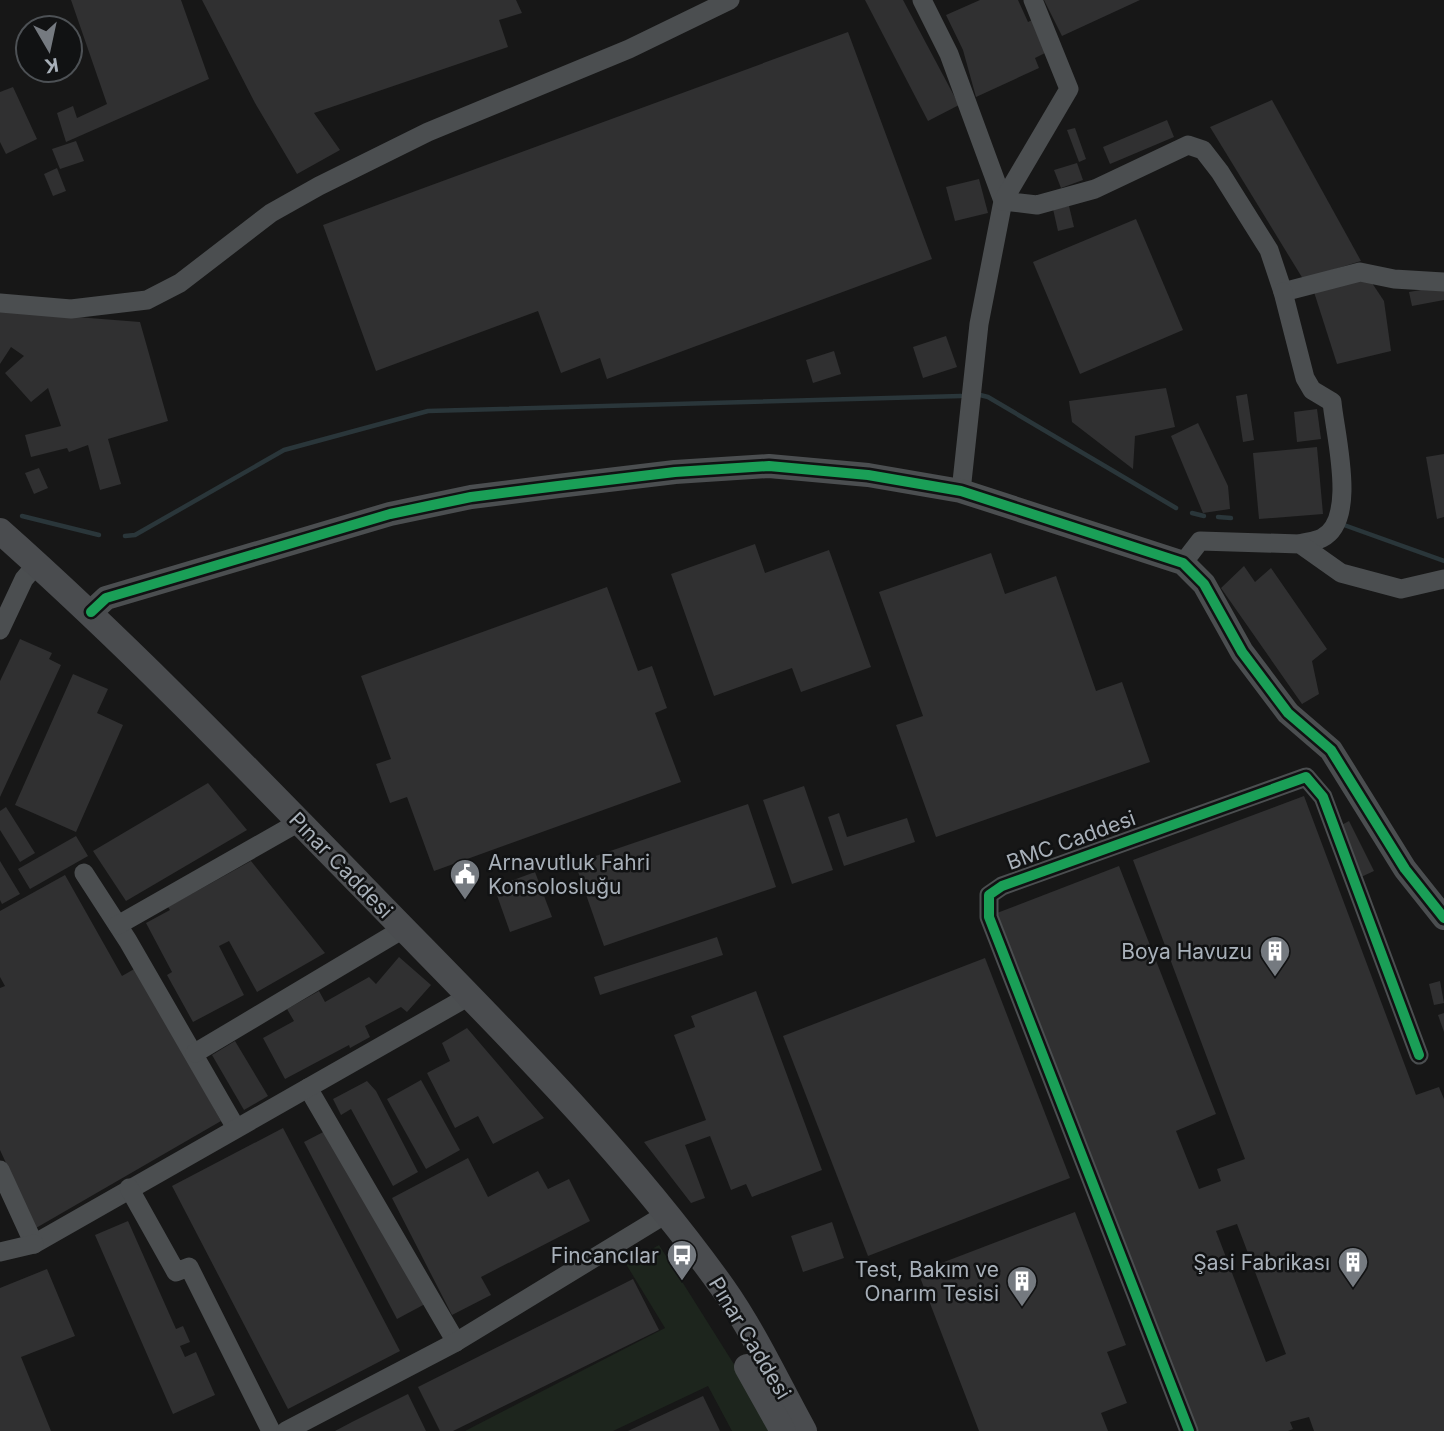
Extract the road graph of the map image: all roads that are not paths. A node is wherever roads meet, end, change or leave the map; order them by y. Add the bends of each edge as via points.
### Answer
1 (730, 0) edge
2 (922, 0) edge
3 (1033, 0) edge
4 (1003, 201) junction
5 (1444, 282) edge
6 (1283, 292) junction
7 (0, 303) edge
8 (961, 491) junction
9 (0, 531) edge
10 (1300, 544) junction
11 (1183, 563) junction
12 (37, 564) junction
13 (1444, 579) edge
14 (91, 612) junction
15 (0, 630) edge
16 (299, 822) junction
17 (84, 873) dead end
18 (1444, 918) edge
19 (118, 925) junction
20 (403, 929) junction
21 (471, 995) junction
22 (195, 1053) junction
23 (1419, 1055) dead end
24 (308, 1088) junction
25 (236, 1128) junction
26 (0, 1170) edge
27 (129, 1188) junction
28 (666, 1214) junction
29 (34, 1244) junction
30 (0, 1252) edge
31 (456, 1342) junction
32 (271, 1431) edge
33 (286, 1431) edge
34 (783, 1431) edge
35 (804, 1431) edge
36 (1189, 1431) edge

1 - 7 street via 629,49 428,132 319,186 271,213 180,283 147,300 71,309
2 - 4 street via 949,54
3 - 4 street via 1069,89
4 - 6 street via 1037,205 1095,189 1188,145 1203,150 1220,172 1269,250
4 - 8 street via 979,324
5 - 6 street via 1360,272
6 - 10 street via 1305,378 1312,390 1332,402 1342,480 1341,509 1334,526 1323,538
8 - 11 street
8 - 14 street via 868,475 769,466 675,472 471,497 390,514 221,562 106,597
9 - 12 main road, Pınar Caddesi
10 - 11 street via 1200,541
10 - 13 street via 1341,573 1401,589
11 - 18 street via 1203,584 1242,652 1288,713 1331,750 1405,869
12 - 14 main road, Pınar Caddesi
12 - 15 street via 24,579
14 - 16 main road, Pınar Caddesi
16 - 19 street
16 - 20 main road, Pınar Caddesi
17 - 19 street
19 - 22 street
20 - 21 main road, Pınar Caddesi
20 - 22 street
21 - 24 street
21 - 28 main road, Pınar Caddesi
22 - 25 street
23 - 36 street, BMC Caddesi via 1323,797 1306,777 1002,886 989,895 989,917
24 - 25 street
24 - 31 street
25 - 27 street
26 - 29 street
27 - 29 street
27 - 32 street via 177,1272 189,1268
28 - 31 street
28 - 34 main road, Pınar Caddesi
28 - 35 main road, Pınar Caddesi via 725,1290
29 - 30 street
31 - 33 street

